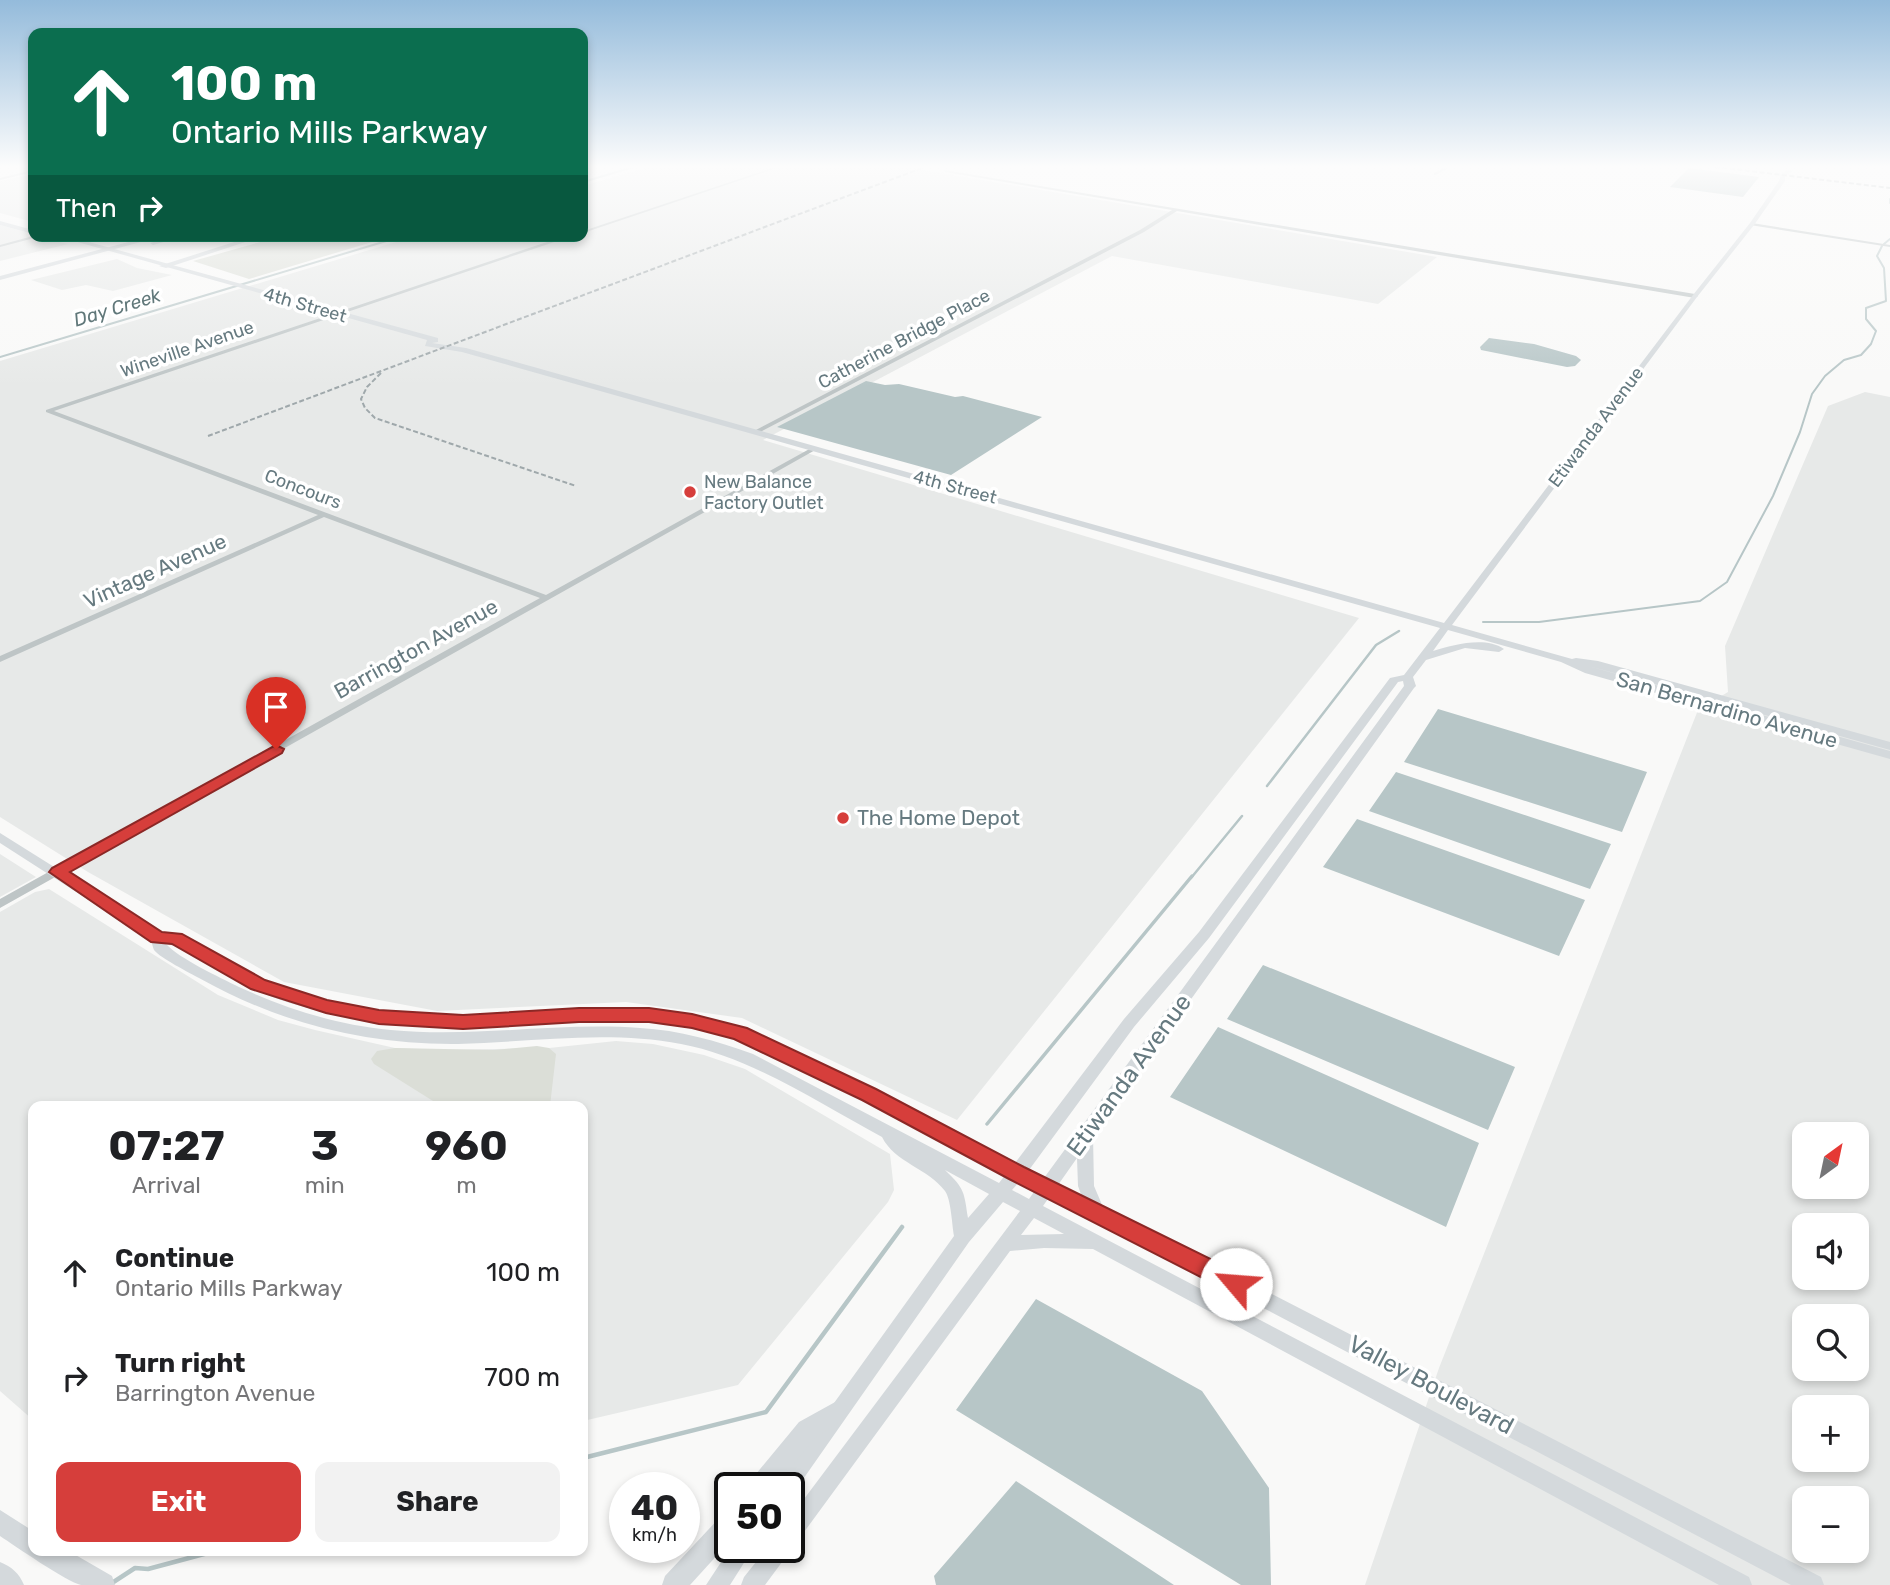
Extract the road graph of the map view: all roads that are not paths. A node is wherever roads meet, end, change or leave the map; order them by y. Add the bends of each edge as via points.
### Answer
1 (18, 239) edge
2 (27, 239) edge
3 (1126, 239) edge
4 (1354, 239) edge
5 (1741, 239) edge
6 (1844, 239) edge
7 (80, 242) edge
8 (108, 242) edge
9 (138, 242) edge
10 (157, 242) edge
11 (228, 242) edge
12 (240, 242) edge
13 (552, 242) edge
14 (0, 245) edge
15 (1890, 246) edge
16 (161, 265) junction
17 (47, 266) junction
18 (0, 270) edge
19 (0, 278) edge
20 (1695, 296) junction
21 (335, 314) junction
22 (463, 350) joint
23 (47, 411) joint
24 (756, 432) junction
25 (815, 448) junction
26 (324, 514) junction
27 (547, 598) junction
28 (1446, 626) junction
29 (1543, 653) junction
30 (1422, 658) junction
31 (0, 659) edge
32 (1565, 660) junction
33 (1408, 677) junction
34 (1890, 746) edge
35 (1890, 755) edge
36 (0, 837) edge
37 (58, 872) junction
38 (0, 904) edge
39 (158, 937) junction
40 (775, 1071) junction
41 (869, 1094) junction
42 (887, 1132) junction
43 (1085, 1136) junction
44 (1017, 1173) junction
45 (1047, 1188) junction
46 (1002, 1191) junction
47 (1033, 1208) junction
48 (1096, 1213) junction
49 (963, 1237) junction
50 (1097, 1242) junction
51 (1007, 1244) junction
52 (837, 1411) junction
53 (772, 1472) edge
54 (796, 1472) edge
55 (805, 1515) edge
56 (0, 1522) edge
57 (714, 1541) edge
58 (28, 1542) edge
59 (53, 1556) edge
60 (733, 1563) edge
61 (769, 1563) edge
62 (0, 1574) edge
63 (97, 1582) edge
64 (12, 1585) edge
65 (674, 1585) edge
66 (718, 1585) edge
67 (752, 1585) edge
68 (1741, 1585) edge
69 (1813, 1585) edge

1 - 14 street
2 - 14 street
3 - 24 street, Catherine Bridge Place
4 - 20 street
5 - 20 main road, Etiwanda Avenue
6 - 15 street
7 - 16 main road, 4th Street
8 - 18 highway
9 - 17 highway
10 - 17 highway
11 - 16 highway
12 - 16 highway
13 - 21 street, Wineville Avenue
16 - 21 main road, 4th Street
17 - 19 highway
20 - 28 main road, Etiwanda Avenue
21 - 22 main road, 4th Street via 430,340 428,344
21 - 23 street, Wineville Avenue
22 - 24 main road, 4th Street
23 - 26 street, Concours
24 - 25 main road, 4th Street
25 - 27 street, Barrington Avenue
25 - 28 main road, 4th Street
26 - 27 street, Concours
26 - 31 street, Vintage Avenue
27 - 37 street, Barrington Avenue
28 - 29 main road, San Bernardino Avenue
28 - 30 main road, Etiwanda Avenue
29 - 30 main road via 1464,645
29 - 32 main road, San Bernardino Avenue
30 - 33 main road, Etiwanda Avenue
32 - 34 main road, San Bernardino Avenue via 1594,663
32 - 35 main road, San Bernardino Avenue via 1589,671
33 - 43 main road, Etiwanda Avenue via 1410,686
33 - 44 main road, Etiwanda Avenue via 1394,680
36 - 37 main road
37 - 38 street, Barrington Avenue
37 - 39 main road
39 - 40 main road via 160,948 231,992 327,1025 425,1038 656,1035 718,1047
39 - 41 main road via 176,939 270,989 379,1017 475,1022 610,1014 692,1021 757,1040
40 - 41 main road, Valley Boulevard via 793,1066 850,1094
40 - 42 main road
41 - 44 main road, Valley Boulevard
42 - 46 main road, Valley Boulevard
42 - 49 main road via 902,1151 929,1166 955,1190
43 - 45 main road, Etiwanda Avenue
43 - 48 main road via 1086,1186
44 - 45 main road, Valley Boulevard
44 - 46 main road, Etiwanda Avenue
45 - 47 main road, Etiwanda Avenue
45 - 48 main road, Valley Boulevard
46 - 47 main road, Valley Boulevard
46 - 49 main road, Etiwanda Avenue
47 - 50 main road, Valley Boulevard
47 - 51 main road, Etiwanda Avenue
48 - 69 main road, Valley Boulevard
49 - 52 main road, Etiwanda Avenue
50 - 51 main road
50 - 68 main road, Valley Boulevard
51 - 55 main road, Etiwanda Avenue
52 - 53 highway via 807,1430
52 - 54 main road, Etiwanda Avenue
56 - 58 highway
57 - 65 highway
59 - 63 highway
60 - 66 main road
61 - 67 main road
62 - 64 highway

